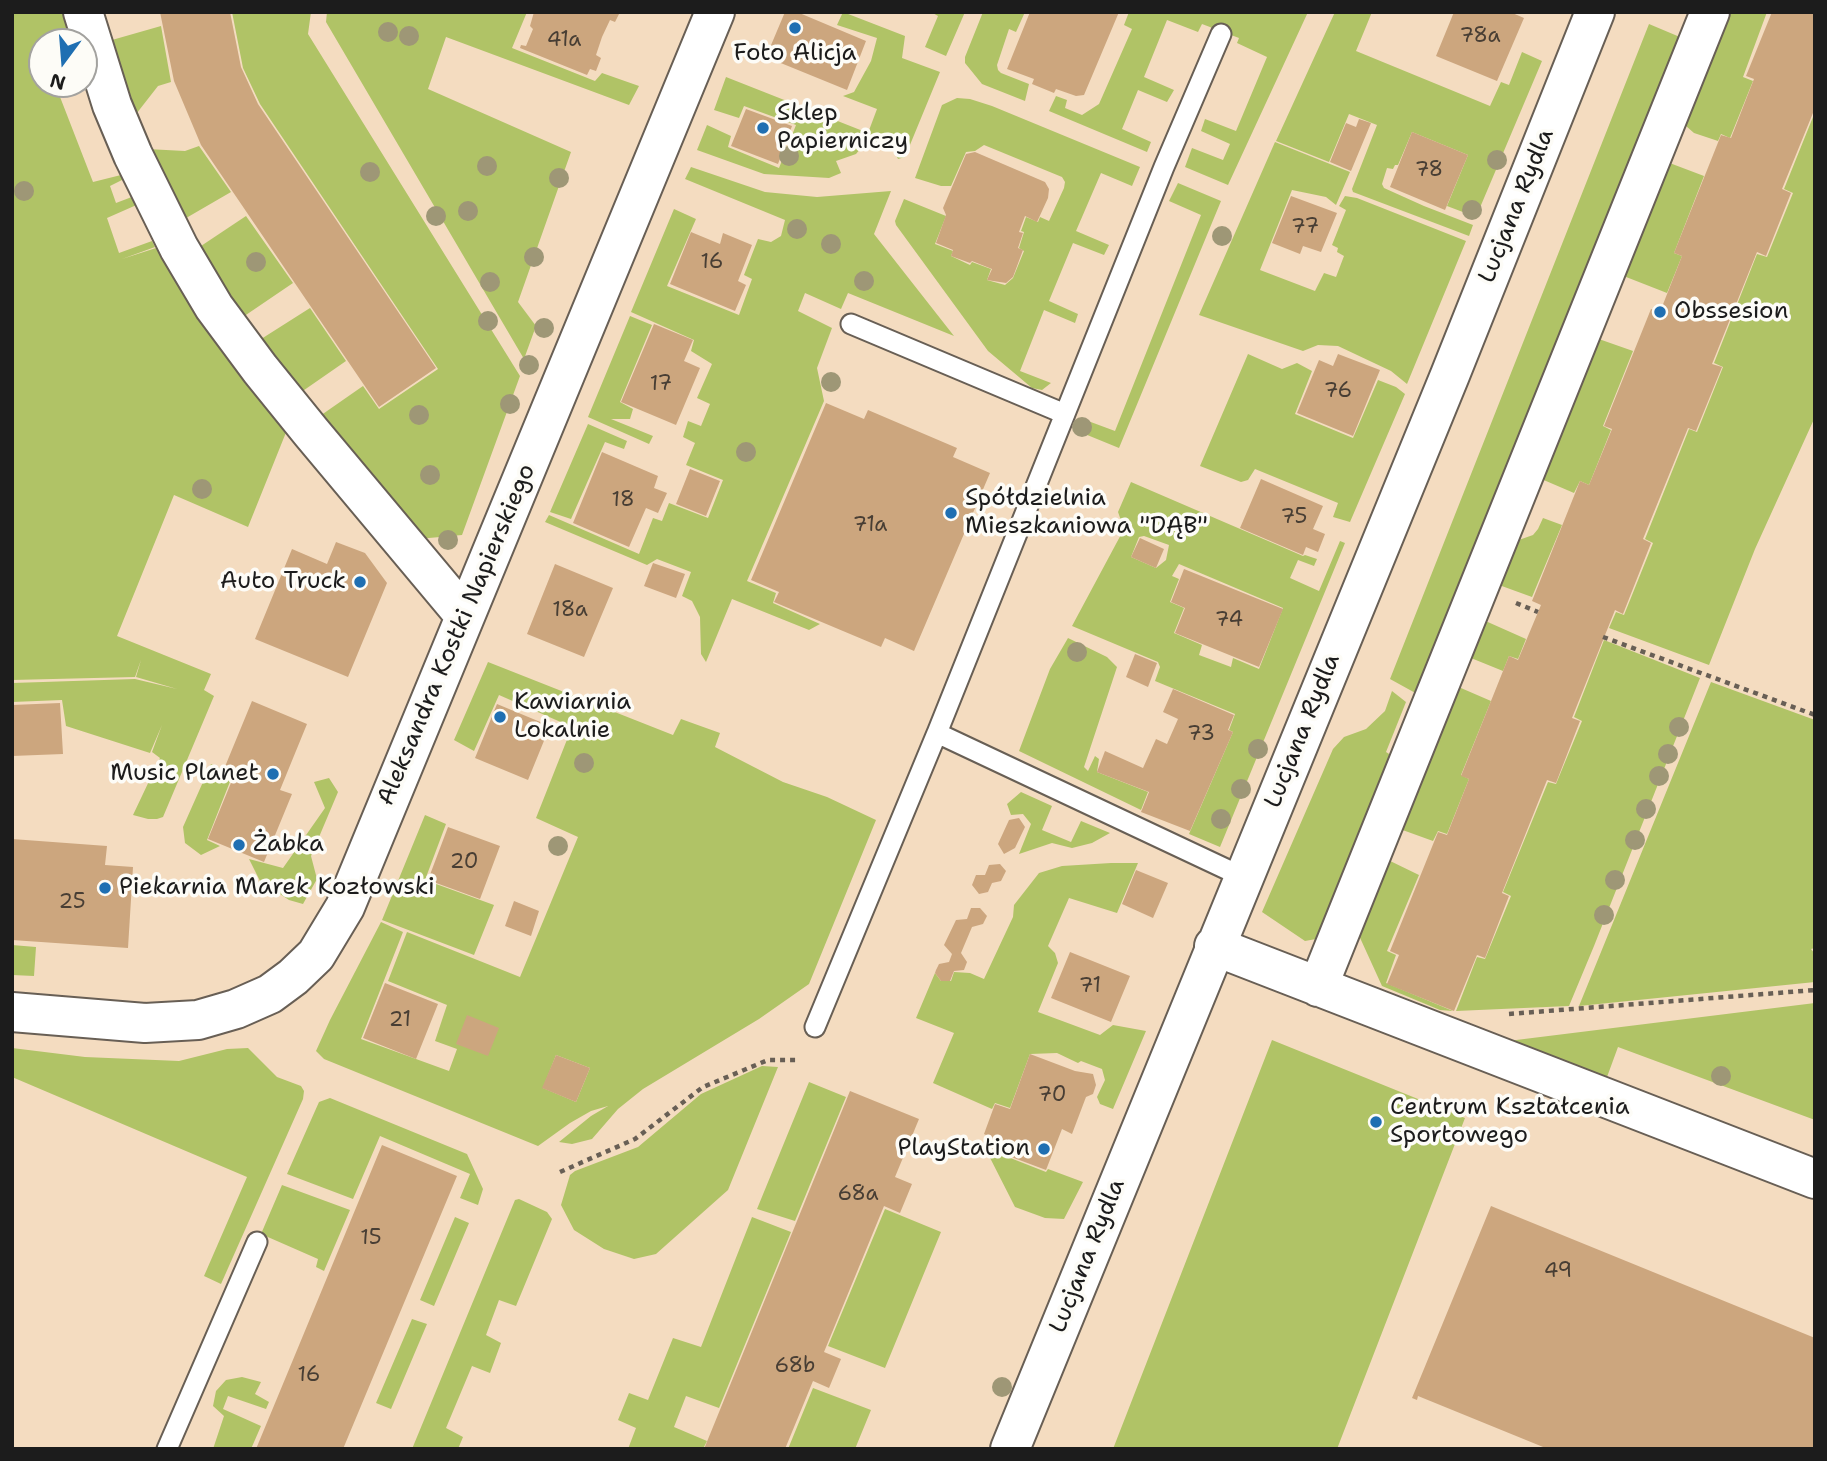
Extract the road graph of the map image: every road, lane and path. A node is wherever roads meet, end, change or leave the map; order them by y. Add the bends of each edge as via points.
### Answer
1 (83, 12) edge
2 (715, 12) edge
3 (1595, 12) edge
4 (1710, 12) edge
5 (1221, 34) dead end
6 (851, 324) dead end
7 (1065, 414) junction
8 (465, 616) junction
9 (1603, 637) dead end
10 (1815, 715) edge
11 (937, 733) junction
12 (1243, 877) junction
13 (1214, 946) junction
14 (1318, 987) junction
15 (1815, 990) edge
16 (12, 1012) edge
17 (1496, 1015) dead end
18 (815, 1027) dead end
19 (797, 1060) dead end
20 (560, 1172) dead end
21 (1815, 1179) edge
22 (257, 1242) dead end
23 (167, 1449) edge
24 (1010, 1449) edge

1 - 8 street via 133,155 214,307
2 - 8 street, Aleksandra Kostki Napierskiego
3 - 12 street, Lucjana Rydla
4 - 14 street
5 - 7 lane
6 - 7 lane
7 - 11 lane
8 - 16 street, Aleksandra Kostki Napierskiego via 345,906 316,955 293,977 270,994 198,1020 145,1023
9 - 10 path
11 - 12 lane
11 - 18 lane
12 - 13 street, Lucjana Rydla
13 - 14 street
13 - 24 street, Lucjana Rydla
14 - 21 street
15 - 17 path
19 - 20 path via 768,1060 703,1087 635,1139
22 - 23 lane

